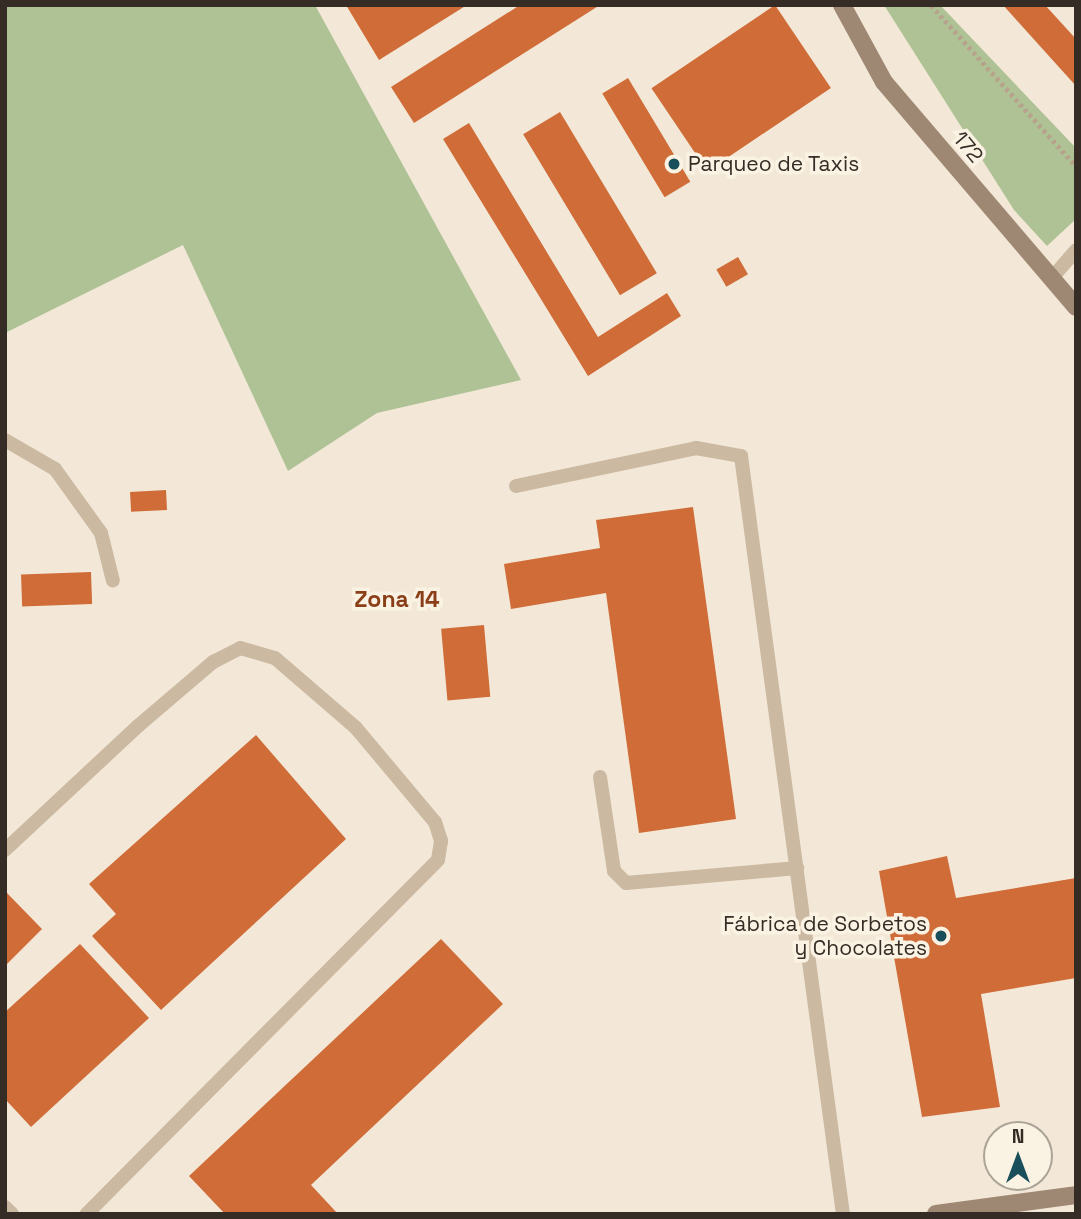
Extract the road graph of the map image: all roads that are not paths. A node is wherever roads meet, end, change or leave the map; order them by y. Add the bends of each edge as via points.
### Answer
1 (842, 5) edge
2 (1076, 250) edge
3 (1051, 279) junction
4 (1076, 307) edge
5 (5, 440) edge
6 (516, 486) dead end
7 (113, 582) dead end
8 (600, 777) dead end
9 (5, 850) edge
10 (797, 868) junction
11 (1076, 1195) edge
12 (5, 1207) edge
13 (12, 1214) edge
14 (87, 1214) edge
15 (843, 1214) edge
16 (936, 1214) edge

1 - 3 street, 172 via 884,82
2 - 3 lane
3 - 4 street, 172
5 - 7 lane via 55,468 101,533
6 - 10 lane via 696,449 741,456
8 - 10 lane via 614,871 626,883
9 - 14 lane via 138,726 213,662 240,648 275,658 356,728 435,821 440,841 438,860
10 - 15 lane
11 - 16 street
12 - 13 lane

